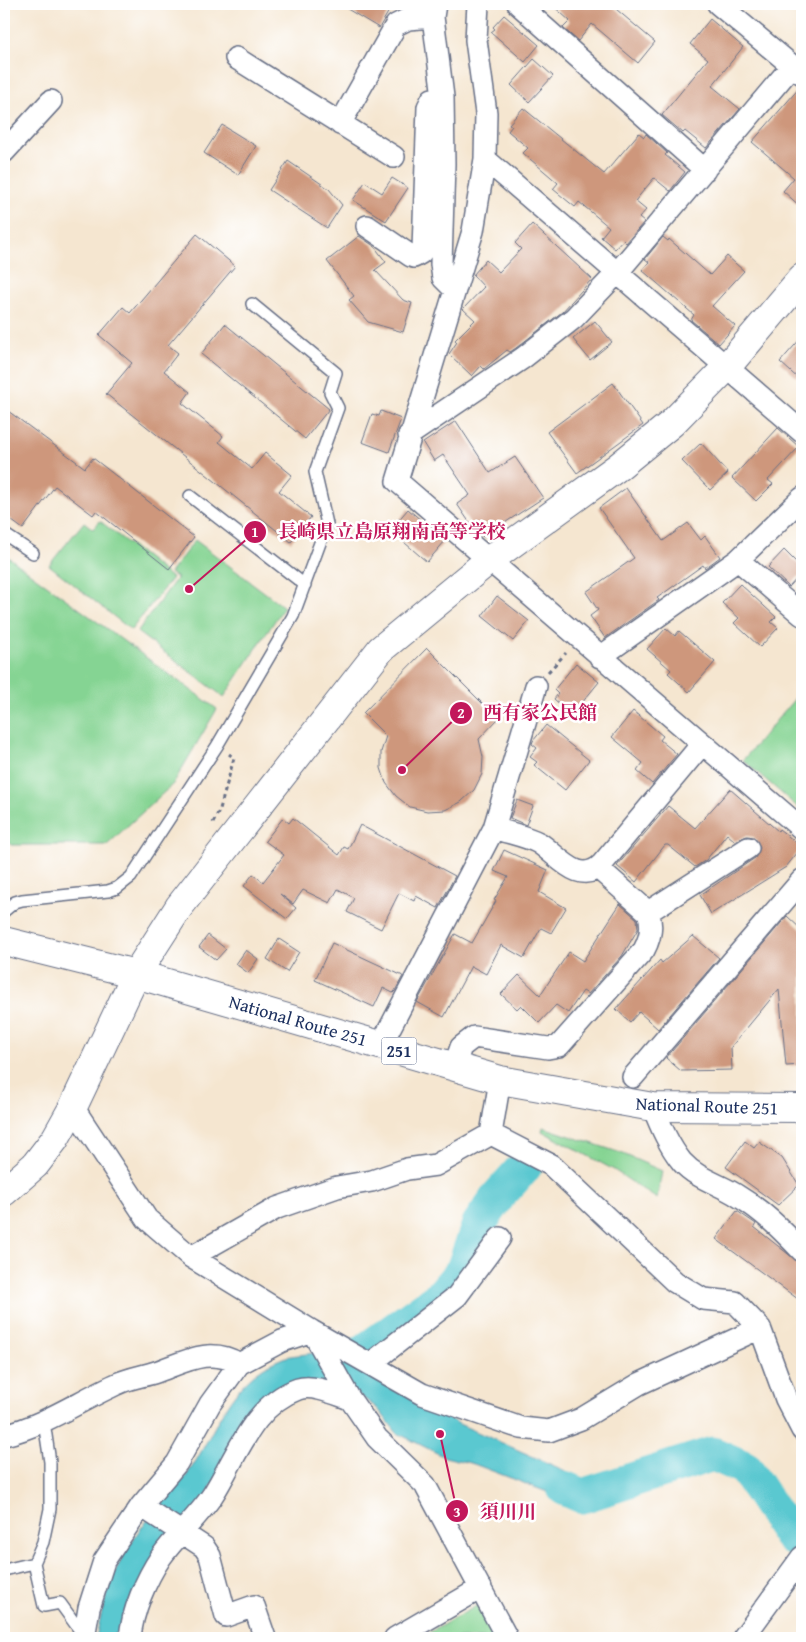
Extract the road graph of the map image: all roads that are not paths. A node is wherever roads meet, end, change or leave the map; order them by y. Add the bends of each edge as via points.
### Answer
1 (478, 4) edge
2 (518, 4) edge
3 (718, 4) edge
4 (434, 10) edge
5 (236, 58) dead end
6 (797, 70) edge
7 (443, 97) junction
8 (51, 100) dead end
9 (340, 124) junction
10 (4, 152) edge
11 (394, 157) dead end
12 (485, 159) junction
13 (706, 170) junction
14 (368, 226) dead end
15 (617, 273) junction
16 (802, 278) edge
17 (455, 290) junction
18 (252, 304) dead end
19 (726, 368) junction
20 (802, 432) edge
21 (410, 434) junction
22 (190, 496) dead end
23 (802, 498) edge
24 (4, 534) edge
25 (33, 553) dead end
26 (738, 560) junction
27 (488, 561) junction
28 (304, 585) junction
29 (802, 615) edge
30 (600, 657) junction
31 (536, 686) road end
32 (702, 744) junction
33 (494, 828) junction
34 (802, 829) edge
35 (748, 848) dead end
36 (598, 868) junction
37 (802, 880) edge
38 (4, 911) edge
39 (648, 912) junction
40 (4, 942) edge
41 (136, 974) junction
42 (381, 1046) junction
43 (454, 1067) junction
44 (632, 1076) dead end
45 (500, 1080) junction
46 (653, 1107) junction
47 (73, 1108) junction
48 (802, 1108) edge
49 (491, 1134) junction
50 (4, 1192) edge
51 (500, 1238) dead end
52 (802, 1251) edge
53 (191, 1257) junction
54 (760, 1328) junction
55 (317, 1339) junction
56 (361, 1358) junction
57 (239, 1364) junction
58 (348, 1396) junction
59 (44, 1422) junction
60 (802, 1430) edge
61 (4, 1435) edge
62 (144, 1508) junction
63 (179, 1531) junction
64 (802, 1558) edge
65 (34, 1563) junction
66 (4, 1570) edge
67 (481, 1588) junction
68 (84, 1637) edge
69 (130, 1638) edge
70 (265, 1638) edge
71 (395, 1638) edge
72 (507, 1638) edge
73 (743, 1638) edge

1 - 12 street via 476,40 486,113
2 - 13 street
3 - 6 street
4 - 7 street
4 - 9 street via 396,25
5 - 9 street
6 - 13 street
7 - 14 street via 432,98 428,107 421,253 410,256
7 - 17 street via 440,264 443,278
8 - 10 street
9 - 11 street
12 - 15 street
12 - 17 street via 473,230
13 - 15 street
15 - 19 street
15 - 21 street via 574,318 523,358
16 - 19 main road
17 - 21 street
18 - 28 lane via 336,372 330,392 338,408 315,472 327,524
19 - 20 street
19 - 27 main road via 672,423 626,461
21 - 27 street via 397,481
22 - 28 lane
23 - 26 street
24 - 25 lane
26 - 29 street
26 - 30 street
27 - 30 street
27 - 41 main road via 381,649 179,907
28 - 38 lane via 293,616 217,746 131,877 118,888 108,891 22,900
30 - 32 street
31 - 33 street
32 - 34 street
32 - 36 street
33 - 36 street via 538,843 575,871 584,873
33 - 42 street
35 - 39 street
36 - 39 street
37 - 44 street
39 - 43 street via 650,937 644,950 559,1046 548,1048 474,1037 461,1047
40 - 41 main road, National Route 251 / 251
41 - 42 main road, National Route 251 / 251
41 - 47 main road
42 - 43 main road, National Route 251 / 251
43 - 45 main road, National Route 251 / 251
45 - 46 main road, National Route 251 / 251
45 - 49 street
46 - 48 main road, National Route 251 / 251
46 - 52 street via 665,1136 683,1163 700,1176 737,1194 770,1218
47 - 50 main road via 35,1165
47 - 53 street via 147,1219
49 - 53 street via 436,1165 407,1169 277,1208
49 - 54 street via 551,1165 675,1282 704,1299 735,1302
51 - 56 street via 457,1296
53 - 55 street
54 - 56 street via 639,1384 580,1419 549,1431 521,1428 422,1394
54 - 60 street via 786,1399
55 - 56 street
55 - 57 street via 282,1340
55 - 58 street
57 - 59 street via 230,1358 213,1355 190,1358 120,1382
57 - 62 street
58 - 63 street via 299,1389 277,1400 257,1419 211,1497
58 - 67 street via 377,1438 425,1485
59 - 61 street
59 - 65 lane via 50,1462 50,1509 43,1542
62 - 63 street
62 - 68 street via 104,1561 89,1608
63 - 69 street via 160,1558 142,1594
63 - 70 street via 204,1547 210,1556 226,1616 254,1606
64 - 73 street
65 - 66 lane
65 - 68 lane via 44,1606 60,1603
67 - 71 street
67 - 72 street

